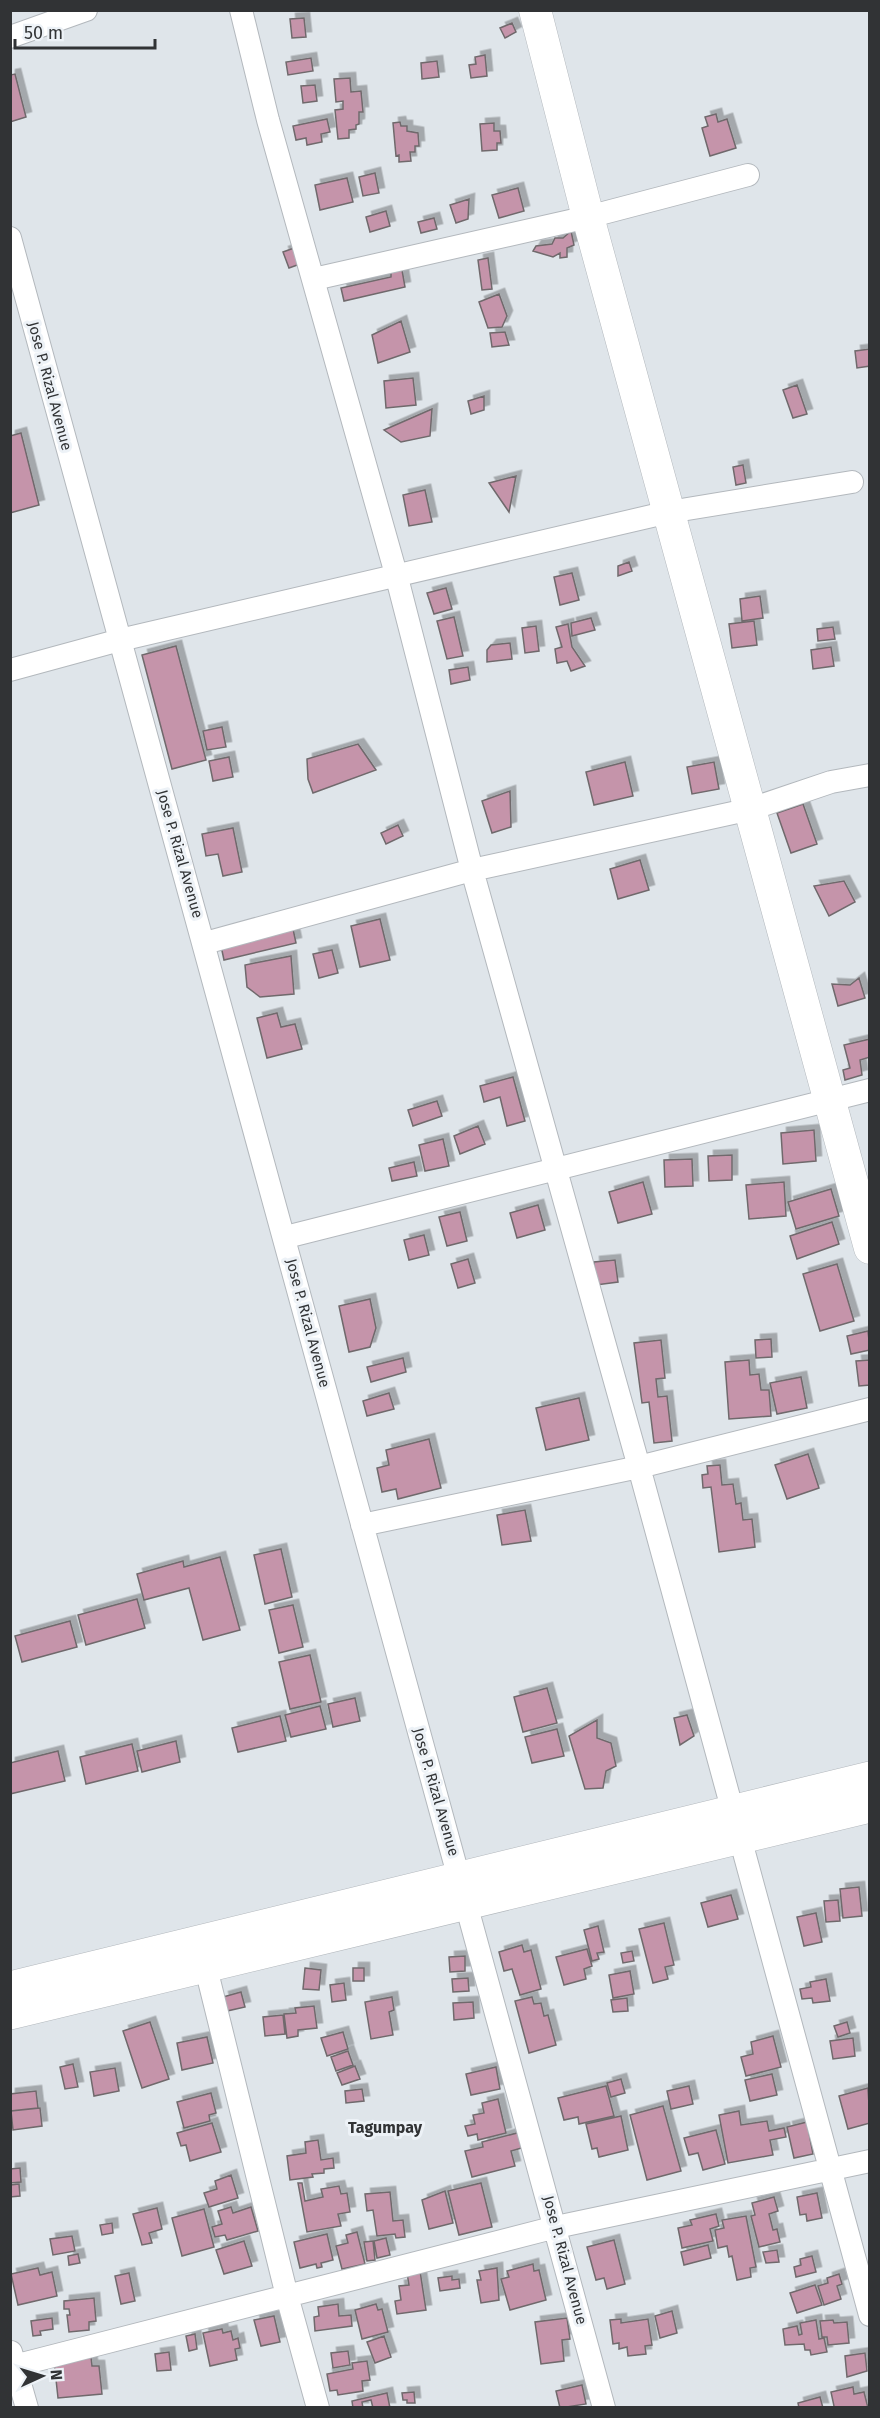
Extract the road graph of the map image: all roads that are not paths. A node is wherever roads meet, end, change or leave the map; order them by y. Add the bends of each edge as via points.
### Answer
1 (86, 10) edge
2 (241, 10) edge
3 (535, 10) edge
4 (10, 37) edge
5 (748, 175) dead end
6 (588, 217) junction
7 (10, 238) edge
8 (314, 279) junction
9 (852, 482) dead end
10 (669, 512) junction
11 (396, 574) junction
12 (120, 640) junction
13 (10, 670) edge
14 (870, 775) edge
15 (752, 809) junction
16 (472, 870) junction
17 (205, 943) junction
18 (870, 1090) edge
19 (828, 1099) junction
20 (556, 1169) junction
21 (286, 1237) junction
22 (870, 1248) edge
23 (870, 1409) edge
24 (639, 1467) junction
25 (362, 1526) junction
26 (870, 1778) edge
27 (870, 1806) edge
28 (736, 1825) junction
29 (464, 1891) junction
30 (203, 1955) junction
31 (10, 1988) edge
32 (10, 2013) edge
33 (870, 2161) edge
34 (832, 2170) junction
35 (556, 2227) junction
36 (287, 2296) junction
37 (870, 2315) edge
38 (13, 2358) edge
39 (27, 2408) edge
40 (318, 2408) edge
41 (604, 2408) edge

1 - 4 street
2 - 8 street
3 - 6 street
5 - 6 street
6 - 8 street
6 - 10 street
7 - 12 street, Jose P. Rizal Avenue
8 - 11 street
9 - 10 street
10 - 11 street
10 - 15 street
11 - 12 street
11 - 16 street
12 - 13 street
12 - 17 street, Jose P. Rizal Avenue
14 - 15 street via 831,782
15 - 16 street
15 - 19 street
16 - 17 street
16 - 20 street
17 - 21 street, Jose P. Rizal Avenue
18 - 19 street
19 - 20 street
19 - 22 street
20 - 21 street
20 - 24 street
21 - 25 street, Jose P. Rizal Avenue
23 - 24 street
24 - 25 street
24 - 28 street
25 - 29 street, Jose P. Rizal Avenue
26 - 28 highway
27 - 28 highway
28 - 29 highway
28 - 34 street
29 - 30 highway
29 - 35 street, Jose P. Rizal Avenue
30 - 31 highway
30 - 32 highway
30 - 36 street
33 - 34 street
34 - 35 street
34 - 37 street
35 - 36 street
35 - 41 street, Jose P. Rizal Avenue
36 - 38 street
36 - 40 street
38 - 39 street

